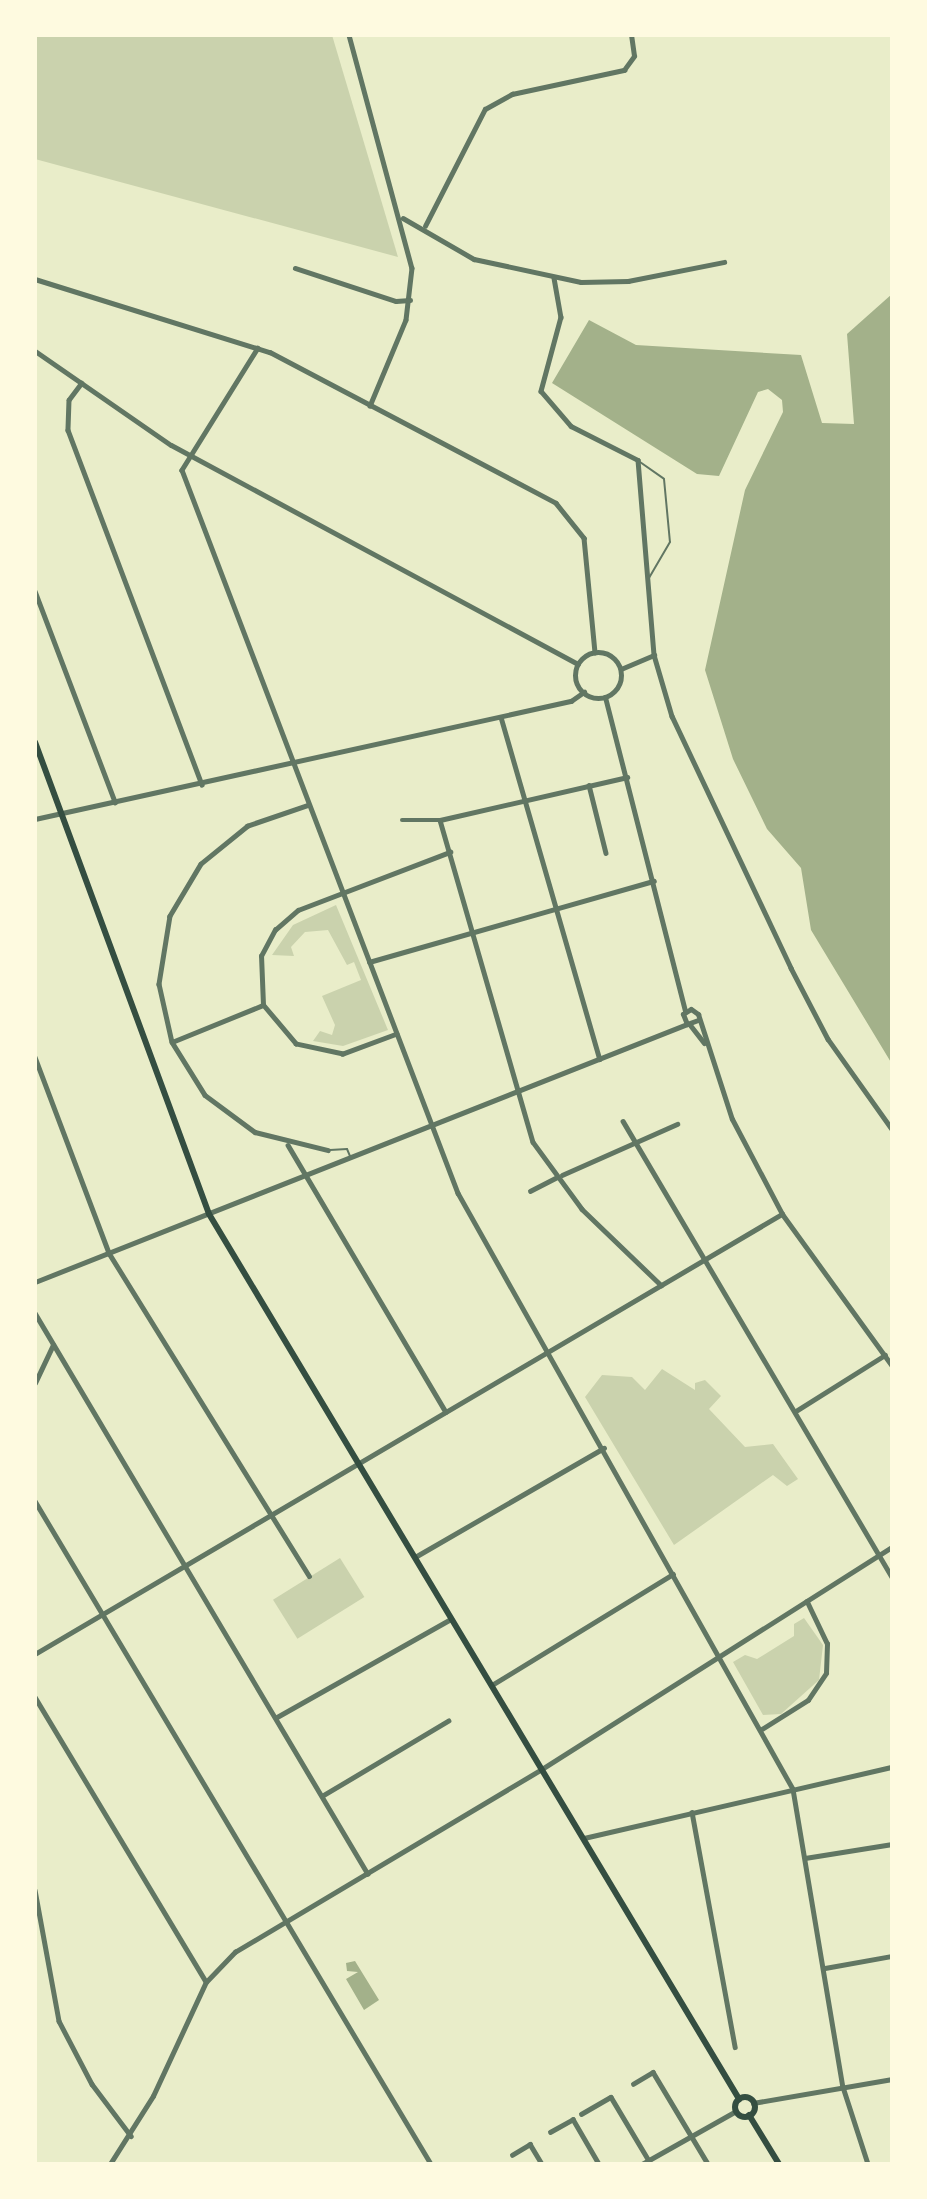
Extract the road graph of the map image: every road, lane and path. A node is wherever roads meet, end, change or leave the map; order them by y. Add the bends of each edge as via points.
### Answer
1 (349, 35) edge
2 (631, 35) edge
3 (403, 218) junction
4 (425, 226) junction
5 (724, 262) dead end
6 (295, 268) dead end
7 (554, 278) junction
8 (35, 279) edge
9 (410, 300) junction
10 (258, 348) junction
11 (35, 351) edge
12 (82, 383) junction
13 (370, 406) junction
14 (194, 457) junction
15 (638, 460) junction
16 (645, 585) junction
17 (35, 591) edge
18 (595, 652) junction
19 (654, 655) junction
20 (578, 664) junction
21 (621, 669) junction
22 (583, 692) junction
23 (606, 696) junction
24 (501, 717) junction
25 (35, 742) edge
26 (293, 764) junction
27 (627, 777) junction
28 (202, 784) junction
29 (589, 785) junction
30 (524, 800) junction
31 (115, 802) junction
32 (309, 805) junction
33 (62, 814) junction
34 (35, 819) edge
35 (402, 820) dead end
36 (440, 820) junction
37 (450, 852) junction
38 (606, 853) dead end
39 (654, 881) junction
40 (342, 892) junction
41 (554, 909) junction
42 (474, 932) junction
43 (369, 962) junction
44 (685, 996) junction
45 (263, 1005) junction
46 (694, 1009) junction
47 (684, 1014) junction
48 (698, 1020) junction
49 (689, 1024) junction
50 (668, 1032) junction
51 (397, 1034) junction
52 (172, 1042) junction
53 (708, 1049) junction
54 (35, 1057) edge
55 (600, 1059) junction
56 (516, 1093) junction
57 (623, 1122) dead end
58 (677, 1124) dead end
59 (432, 1125) junction
60 (892, 1129) edge
61 (633, 1143) junction
62 (288, 1144) junction
63 (328, 1150) joint
64 (351, 1158) junction
65 (562, 1175) dead end
66 (303, 1177) junction
67 (556, 1178) junction
68 (530, 1191) dead end
69 (209, 1214) junction
70 (782, 1214) junction
71 (109, 1253) junction
72 (705, 1259) junction
73 (35, 1282) edge
74 (662, 1285) junction
75 (35, 1313) edge
76 (53, 1345) junction
77 (551, 1350) junction
78 (885, 1355) junction
79 (892, 1366) edge
80 (35, 1383) edge
81 (796, 1411) junction
82 (446, 1412) junction
83 (604, 1448) junction
84 (359, 1464) junction
85 (35, 1501) edge
86 (272, 1515) junction
87 (892, 1547) edge
88 (881, 1554) junction
89 (415, 1557) junction
90 (188, 1564) junction
91 (673, 1574) junction
92 (309, 1576) dead end
93 (892, 1577) edge
94 (807, 1602) junction
95 (102, 1615) junction
96 (452, 1618) junction
97 (35, 1654) edge
98 (721, 1656) junction
99 (492, 1685) junction
100 (35, 1698) edge
101 (277, 1717) junction
102 (448, 1721) dead end
103 (762, 1729) junction
104 (892, 1766) edge
105 (541, 1769) junction
106 (793, 1789) junction
107 (322, 1796) junction
108 (692, 1812) junction
109 (584, 1838) junction
110 (892, 1843) edge
111 (805, 1858) junction
112 (368, 1874) junction
113 (35, 1889) edge
114 (285, 1923) junction
115 (892, 1956) edge
116 (825, 1968) junction
117 (206, 1982) junction
118 (735, 2047) dead end
119 (892, 2079) edge
120 (633, 2084) dead end
121 (843, 2087) junction
122 (739, 2099) junction
123 (753, 2103) junction
124 (736, 2111) junction
125 (581, 2114) dead end
126 (749, 2115) junction
127 (550, 2132) dead end
128 (690, 2135) junction
129 (131, 2136) junction
130 (512, 2155) dead end
131 (650, 2162) edge
132 (110, 2164) edge
133 (431, 2164) edge
134 (542, 2164) edge
135 (599, 2164) edge
136 (642, 2164) edge
137 (708, 2164) edge
138 (779, 2164) edge
139 (868, 2164) edge

1 - 3 street
2 - 4 street via 634,56 624,70 512,94 485,109
3 - 4 street
3 - 9 street via 411,256
4 - 7 street via 462,254
5 - 7 street via 617,282
6 - 9 street via 396,302
7 - 15 street via 562,309 543,396 571,426
8 - 10 street
9 - 13 street
10 - 13 street
10 - 14 street
11 - 12 street
12 - 14 street
12 - 28 street via 69,400 68,430
13 - 18 street via 570,514 584,538
14 - 20 street
14 - 26 street via 182,470
15 - 16 street
15 - 16 lane via 664,479 670,542
16 - 19 street
17 - 31 street
18 - 20 street
18 - 21 street via 613,657
19 - 21 street
19 - 60 street via 673,716 791,968 828,1039
20 - 22 street
21 - 23 street via 620,684
22 - 23 street
22 - 24 street via 571,701
23 - 27 street
24 - 26 street
24 - 30 street
25 - 33 main road
26 - 28 street
26 - 32 street
27 - 29 street
27 - 39 street
28 - 31 street
29 - 30 street
29 - 38 street
30 - 36 street
30 - 41 street
31 - 33 street
32 - 40 street
32 - 52 street via 235,834 183,889 160,961
33 - 34 street
33 - 69 main road
35 - 36 street
36 - 37 street
37 - 40 street
37 - 42 street
39 - 41 street
39 - 44 street
40 - 43 street
40 - 45 street via 298,910 269,938 259,966
41 - 42 street
41 - 55 street
42 - 43 street
42 - 56 street
43 - 51 street
44 - 46 street
44 - 47 street
45 - 51 street via 289,1039 323,1053 352,1052
45 - 52 street
46 - 47 street
46 - 48 street
47 - 49 street
47 - 50 street
48 - 49 street
48 - 53 street
49 - 50 street
49 - 53 street
50 - 55 street
51 - 59 street
52 - 62 street via 216,1105
53 - 70 street via 732,1119
54 - 71 street
55 - 56 street
56 - 59 street
56 - 67 street
57 - 61 street
58 - 61 street
59 - 64 street
59 - 77 street via 458,1194
61 - 65 street
61 - 72 street
62 - 63 street
62 - 66 street
63 - 64 lane via 347,1149
64 - 66 street
66 - 69 street
66 - 82 street
67 - 68 street
67 - 74 street
69 - 71 street
69 - 84 main road
70 - 72 street
70 - 78 street
71 - 73 street
71 - 86 street
72 - 74 street
72 - 81 street
74 - 77 street
75 - 76 street
76 - 80 street
76 - 90 street
77 - 82 street
77 - 83 street
78 - 79 street
78 - 81 street
81 - 88 street
82 - 84 street
83 - 89 street
83 - 91 street
84 - 86 street
84 - 89 main road
85 - 95 street
86 - 90 street
86 - 92 street
87 - 88 street
88 - 93 street
88 - 94 street
89 - 96 main road
90 - 95 street
90 - 101 street
91 - 98 street
91 - 99 street
94 - 98 street
94 - 103 street via 827,1644 826,1673 808,1700
95 - 97 street
95 - 114 street
96 - 99 main road
96 - 101 street
98 - 103 street
98 - 105 street
99 - 105 main road
100 - 117 street
101 - 107 street
102 - 107 street
103 - 106 street
104 - 106 street
105 - 109 main road
105 - 112 street
106 - 108 street
106 - 111 street
107 - 112 street
108 - 109 street
108 - 118 street
109 - 122 main road
110 - 111 street
111 - 116 street
112 - 114 street
113 - 129 street via 59,2021 92,2084
114 - 117 street via 235,1952
114 - 133 street
115 - 116 street
116 - 121 street
117 - 129 street
119 - 121 street
120 - 128 street via 653,2072
121 - 123 street
121 - 139 street
122 - 123 main road
122 - 124 main road
123 - 126 main road
124 - 126 main road
124 - 128 street
125 - 131 street via 611,2096
126 - 138 main road
127 - 135 street via 573,2119
128 - 131 street
128 - 137 street
129 - 132 street
130 - 134 street via 530,2144
131 - 136 street

